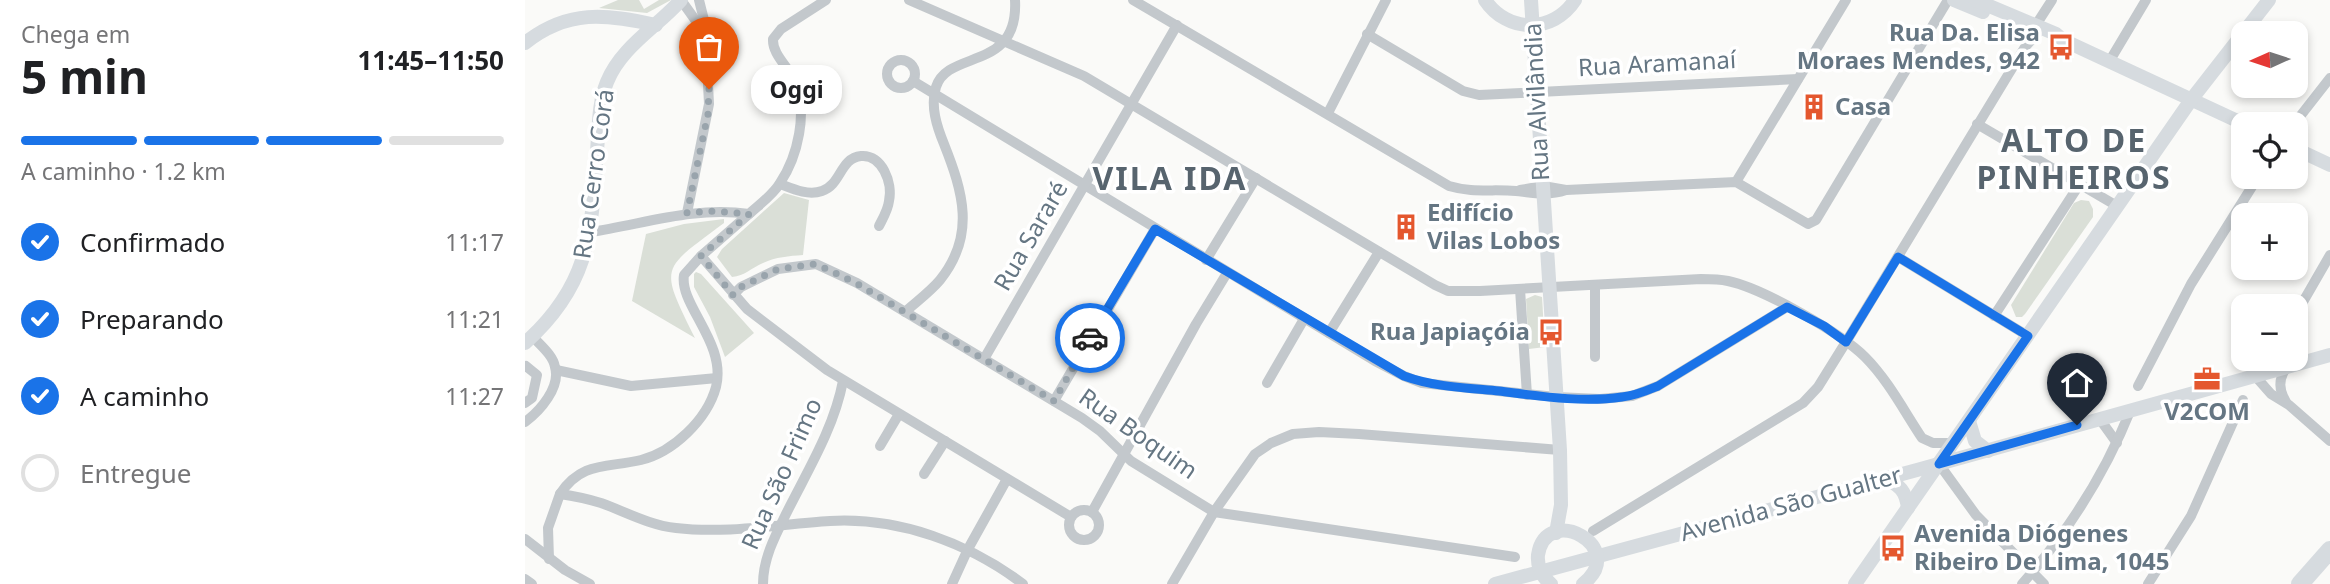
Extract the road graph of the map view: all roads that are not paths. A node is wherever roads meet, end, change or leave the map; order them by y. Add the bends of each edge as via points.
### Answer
1 (699, 0) edge
2 (826, 0) edge
3 (909, 0) edge
4 (1016, 0) edge
5 (1133, 0) edge
6 (1385, 0) edge
7 (1485, 0) edge
8 (1531, 0) edge
9 (1575, 0) edge
10 (1846, 0) edge
11 (1948, 0) edge
12 (1954, 0) edge
13 (1975, 0) edge
14 (2052, 0) edge
15 (2146, 0) edge
16 (2269, 0) edge
17 (682, 3) edge
18 (656, 24) junction
19 (1177, 25) junction
20 (1533, 26) junction
21 (2034, 30) junction
22 (1367, 34) junction
23 (525, 43) edge
24 (705, 43) junction
25 (1003, 43) junction
26 (2109, 62) junction
27 (2330, 78) edge
28 (1798, 79) junction
29 (913, 81) dead end
30 (1537, 91) junction
31 (935, 95) junction
32 (2191, 100) junction
33 (1133, 103) junction
34 (2303, 112) edge
35 (1328, 113) junction
36 (2231, 118) edge
37 (1977, 124) junction
38 (2308, 155) edge
39 (2330, 165) edge
40 (1256, 178) junction
41 (1736, 183) junction
42 (780, 184) junction
43 (1085, 184) junction
44 (2078, 185) junction
45 (2250, 189) edge
46 (1543, 190) junction
47 (2117, 206) junction
48 (687, 213) junction
49 (749, 214) junction
50 (879, 226) dead end
51 (1155, 229) junction
52 (590, 232) junction
53 (1379, 252) junction
54 (2330, 255) edge
55 (701, 256) junction
56 (1898, 257) junction
57 (1206, 260) junction
58 (1227, 273) junction
59 (1595, 285) junction
60 (1550, 287) junction
61 (1521, 289) junction
62 (2308, 294) edge
63 (733, 295) junction
64 (1787, 307) junction
65 (905, 312) junction
66 (1994, 316) junction
67 (1304, 318) junction
68 (1329, 333) junction
69 (2028, 336) junction
70 (529, 340) edge
71 (1846, 342) junction
72 (2330, 355) edge
73 (1595, 357) dead end
74 (984, 359) junction
75 (2308, 362) edge
76 (525, 366) edge
77 (556, 370) junction
78 (2276, 371) edge
79 (2284, 371) edge
80 (2256, 377) junction
81 (717, 378) junction
82 (843, 381) junction
83 (1267, 383) dead end
84 (2138, 386) dead end
85 (1527, 395) junction
86 (1556, 397) junction
87 (2243, 400) dead end
88 (1054, 401) junction
89 (525, 403) edge
90 (2289, 405) junction
91 (2131, 410) junction
92 (899, 414) junction
93 (2099, 418) junction
94 (1969, 421) junction
95 (525, 422) edge
96 (945, 440) junction
97 (2330, 441) edge
98 (1954, 443) junction
99 (2117, 443) junction
100 (880, 446) dead end
101 (1560, 450) junction
102 (1988, 451) junction
103 (1123, 454) junction
104 (1939, 464) junction
105 (924, 474) dead end
106 (1007, 479) junction
107 (1884, 480) junction
108 (560, 494) junction
109 (1561, 505) junction
110 (1908, 509) junction
111 (1092, 512) junction
112 (1214, 512) junction
113 (1071, 517) junction
114 (780, 526) junction
115 (1593, 531) dead end
116 (1576, 532) junction
117 (1556, 533) junction
118 (525, 539) edge
119 (968, 549) junction
120 (2330, 550) edge
121 (1596, 556) junction
122 (1515, 557) dead end
123 (549, 559) junction
124 (1540, 571) junction
125 (2032, 572) junction
126 (525, 579) edge
127 (532, 584) edge
128 (590, 584) edge
129 (762, 584) edge
130 (951, 584) edge
131 (1023, 584) edge
132 (1171, 584) edge
133 (1495, 584) edge
134 (1551, 584) edge
135 (1583, 584) edge
136 (1855, 584) edge
137 (2022, 584) edge
138 (2044, 584) edge
139 (2148, 584) edge
140 (2300, 584) edge

1 - 24 street
2 - 42 street via 773,39 797,85 800,104 798,135
3 - 25 street
4 - 25 street via 1014,24
5 - 19 street
6 - 22 street
7 - 20 street via 1502,18
8 - 20 street, Rua Alvilândia
9 - 20 street via 1562,15
10 - 28 street
11 - 41 street via 1816,220 1802,222
12 - 21 street
13 - 21 street
14 - 21 street
15 - 26 street
16 - 32 street
17 - 18 street, Rua Cerro Corá
17 - 24 street via 696,20
18 - 23 street via 576,17 549,26
18 - 52 street, Rua Cerro Corá via 618,62 603,94
19 - 33 street, Rua Sararé
19 - 35 street
20 - 30 street, Rua Alvilândia
21 - 26 street via 2056,34
21 - 37 street
22 - 30 street, Rua Aramanaí via 1471,93
22 - 35 street
24 - 48 street via 709,104
25 - 31 street via 947,73 937,84
25 - 33 street via 1084,76
26 - 32 street
27 - 34 street
28 - 30 street, Rua Aramanaí
28 - 41 street
29 - 31 street
30 - 46 street, Rua Alvilândia
31 - 43 street
31 - 65 street via 937,124 962,196 963,222 946,271
32 - 36 street
32 - 47 street
33 - 40 street
33 - 43 street, Rua Sararé
35 - 46 street via 1449,186 1476,191
37 - 44 street
37 - 56 street
38 - 39 street
40 - 53 street
40 - 57 street
41 - 46 street
42 - 49 street
42 - 50 street via 808,193 822,191 833,185 848,161 869,157 884,171 890,191
43 - 51 street
43 - 74 street, Rua Sararé
44 - 47 street
44 - 66 street
45 - 84 street via 2191,284
46 - 60 street, Rua Alvilândia
47 - 69 street
48 - 49 street
48 - 52 street
49 - 55 street
51 - 57 street
51 - 88 street
52 - 70 street, Rua Cerro Corá via 572,288
53 - 61 street via 1448,291
53 - 68 street
54 - 62 street
55 - 63 street
55 - 81 street via 686,271 684,285 713,351
56 - 66 street
56 - 71 street
57 - 58 street
58 - 67 street
58 - 103 street
59 - 60 street
59 - 64 street via 1720,279
59 - 73 street
60 - 61 street
60 - 86 street
61 - 85 street
63 - 65 street, Rua Boquim via 778,269 816,264
63 - 82 street
64 - 71 street
64 - 86 street via 1646,391 1619,398
65 - 74 street, Rua Boquim
66 - 69 street
67 - 68 street
67 - 83 street
68 - 85 street via 1422,383
69 - 94 street
70 - 77 street via 548,354
71 - 98 street via 1866,358 1922,438
71 - 115 street via 1803,403
72 - 75 street, Avenida São Gualter
74 - 88 street, Rua Boquim
76 - 89 street via 537,375 532,398
77 - 81 street via 631,386
77 - 95 street via 545,401
78 - 80 street, Avenida São Gualter
79 - 90 street via 2280,386
80 - 90 street
80 - 91 street, Avenida São Gualter
81 - 108 street via 708,404 680,439 642,460 591,468 573,478
82 - 92 street
82 - 114 street, Rua São Frimo via 830,425
85 - 86 street
86 - 101 street
87 - 139 street via 2191,516
88 - 103 street, Rua Boquim via 1100,431
90 - 97 street
91 - 93 street, Avenida São Gualter
91 - 99 street
92 - 96 street
92 - 100 street
93 - 99 street
93 - 102 street, Avenida São Gualter
94 - 98 street
94 - 102 street via 1975,441
96 - 105 street
96 - 106 street
98 - 104 street
99 - 125 street via 2087,498
101 - 109 street
101 - 112 street via 1359,434 1293,434 1255,454
102 - 104 street, Avenida São Gualter
103 - 111 street
103 - 112 street, Rua Boquim
104 - 107 street, Avenida São Gualter
104 - 110 street
104 - 125 street via 1976,515
106 - 113 street
106 - 119 street
107 - 110 street via 1899,485
107 - 121 street, Avenida São Gualter
108 - 114 street via 677,528
108 - 123 street via 548,528
109 - 116 street
109 - 117 street
110 - 136 street
111 - 113 street via 1078,511
111 - 113 street via 1099,526 1090,538 1075,537 1069,528
112 - 122 street, Rua Boquim
112 - 132 street
114 - 119 street via 860,522 911,531
114 - 129 street, Rua São Frimo
116 - 117 street
116 - 121 street via 1589,541
117 - 124 street via 1540,549
118 - 123 street
119 - 130 street
119 - 131 street
120 - 140 highway
121 - 124 street, Avenida São Gualter
121 - 135 street via 1593,573
123 - 128 street
124 - 133 street, Avenida São Gualter
124 - 134 street
125 - 137 street
125 - 138 street
126 - 127 street

